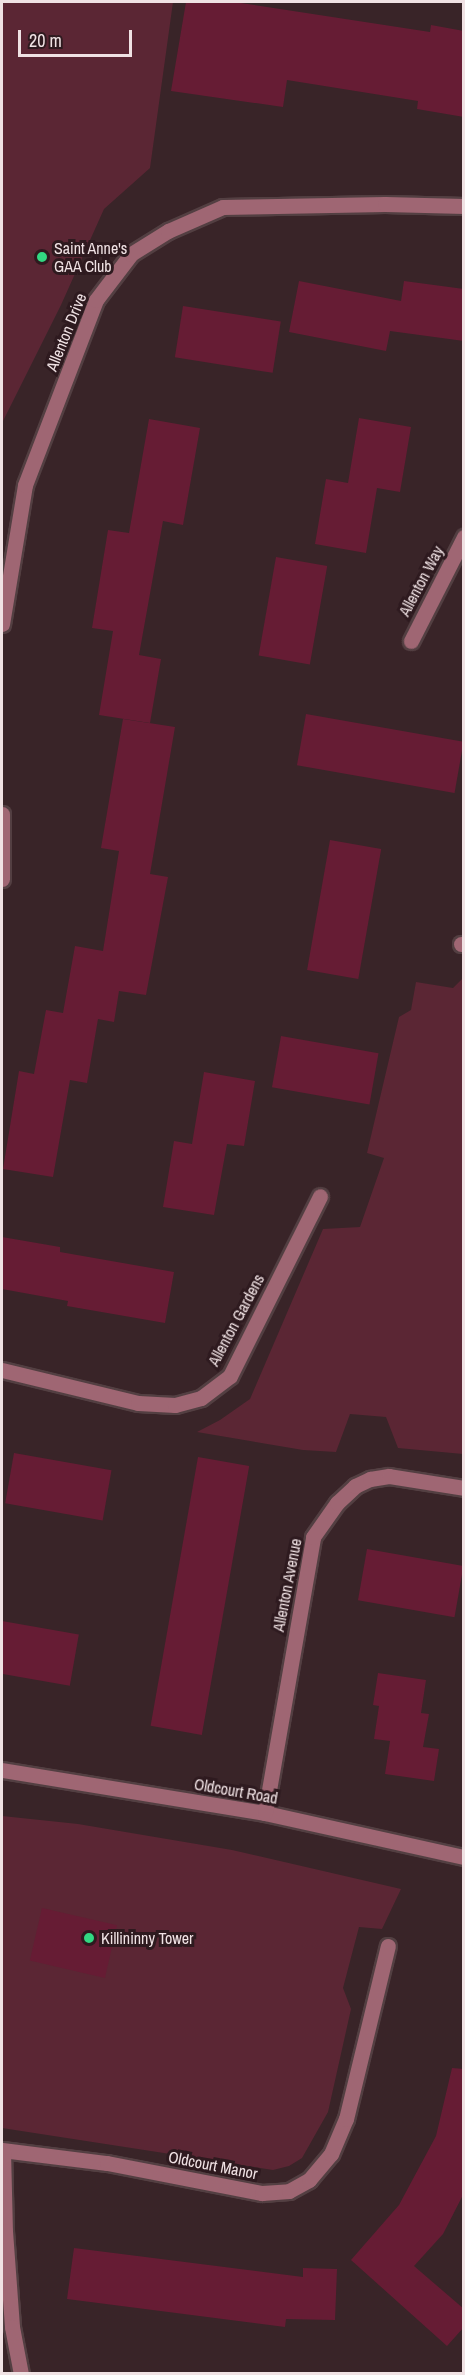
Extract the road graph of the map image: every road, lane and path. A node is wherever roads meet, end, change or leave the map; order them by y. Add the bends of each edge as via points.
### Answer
1 (464, 206) edge
2 (464, 537) edge
3 (2, 624) edge
4 (411, 641) dead end
5 (2, 814) edge
6 (2, 879) edge
7 (320, 1196) dead end
8 (2, 1370) edge
9 (464, 1488) edge
10 (2, 1770) edge
11 (266, 1813) junction
12 (464, 1857) edge
13 (388, 1946) dead end
14 (2, 2151) edge
15 (21, 2373) edge

1 - 3 street, Allenton Drive via 223,207 168,231 131,254 96,300 25,485
2 - 4 street, Allenton Way
5 - 6 street
7 - 8 street, Allenton Gardens via 230,1376 201,1398 175,1404 138,1403
9 - 11 street, Allenton Avenue via 389,1476 370,1479 355,1486 337,1503 313,1537
10 - 11 street, Oldcourt Road
11 - 12 street, Oldcourt Road
13 - 14 street, Oldcourt Manor via 346,2118 331,2154 309,2180 289,2191 262,2193 107,2163
14 - 15 street, Oldcourt Manor via 11,2316

